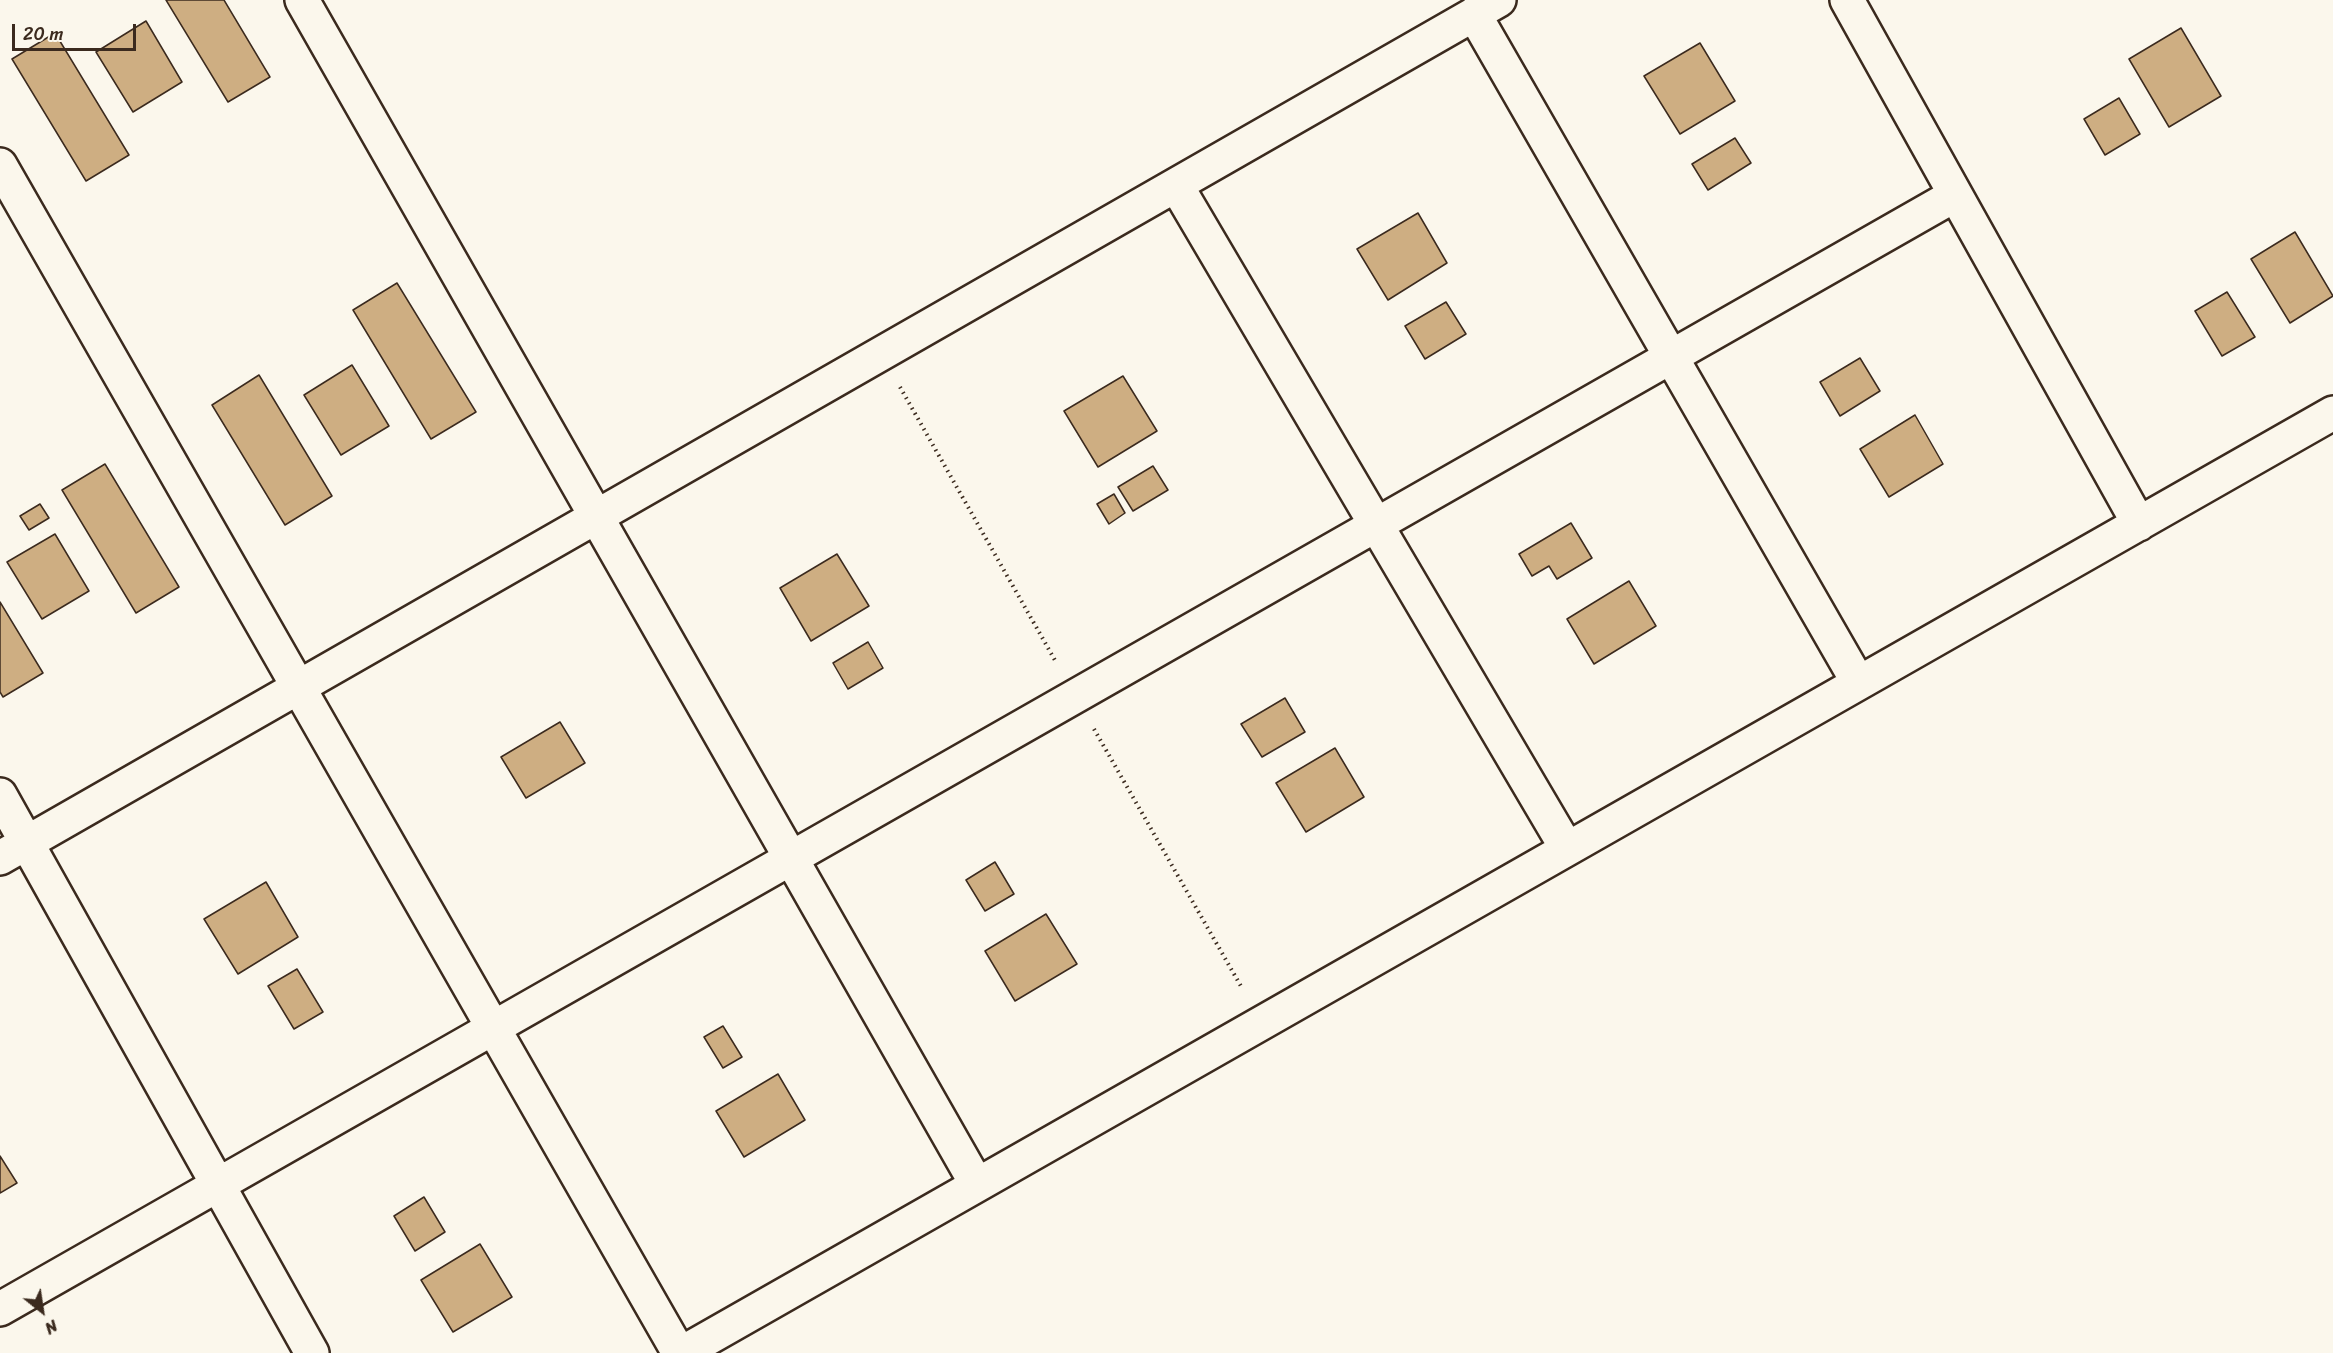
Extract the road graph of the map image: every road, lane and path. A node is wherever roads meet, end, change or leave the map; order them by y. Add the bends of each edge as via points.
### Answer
1 (302, 0) edge
2 (1847, 0) edge
3 (1487, 7) edge
4 (0, 165) edge
5 (1176, 185) junction
6 (1955, 195) junction
7 (1670, 357) junction
8 (2333, 413) edge
9 (596, 517) junction
10 (1375, 524) junction
11 (2139, 524) junction
12 (1858, 682) junction
13 (298, 687) junction
14 (0, 795) edge
15 (1566, 847) junction
16 (13, 850) edge
17 (791, 858) junction
18 (493, 1027) junction
19 (976, 1183) junction
20 (218, 1184) junction
21 (0, 1309) edge
22 (312, 1353) edge
23 (681, 1353) edge

1 - 9 street
2 - 6 street
3 - 5 street
3 - 7 street
4 - 13 street
5 - 9 street
5 - 10 street
6 - 7 street
6 - 11 street
7 - 10 street
7 - 12 street
8 - 11 street
9 - 13 street
9 - 17 street
10 - 15 street
10 - 17 street
11 - 12 street
12 - 15 street
13 - 16 street
13 - 18 street
14 - 16 street
15 - 19 street
16 - 20 street
17 - 18 street
17 - 19 street
18 - 20 street
18 - 23 street
19 - 23 street
20 - 21 street
20 - 22 street

